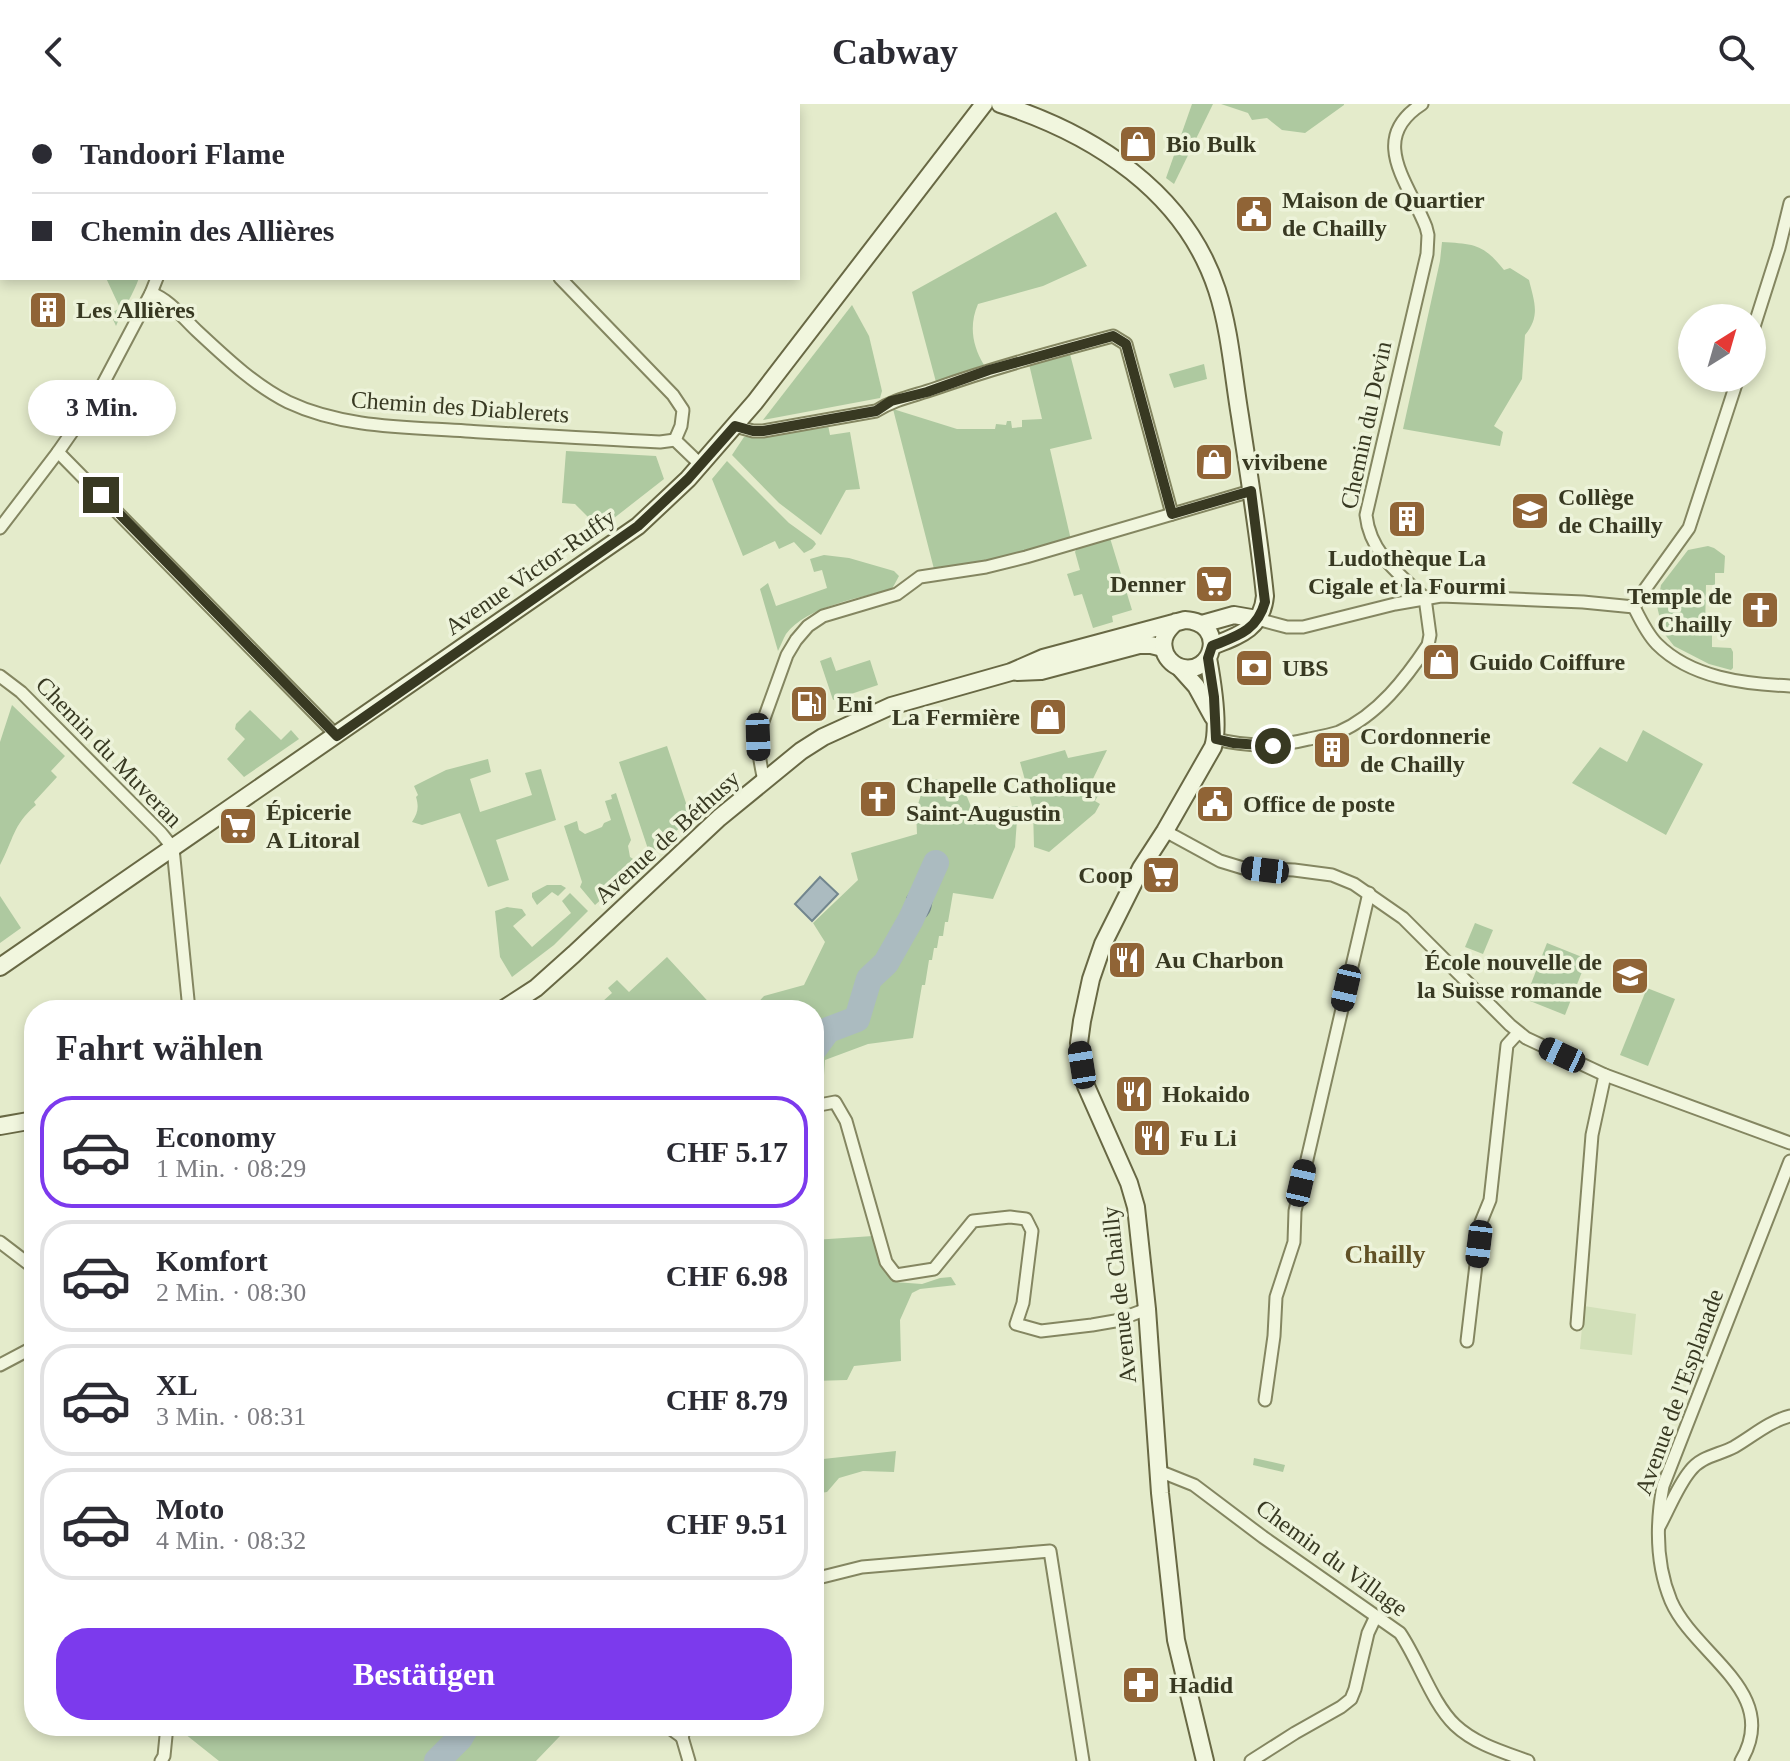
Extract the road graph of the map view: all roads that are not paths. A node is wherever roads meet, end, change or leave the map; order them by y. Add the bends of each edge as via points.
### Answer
1 (984, 104) edge
2 (1000, 104) edge
3 (1422, 104) edge
4 (1790, 203) edge
5 (156, 280) edge
6 (562, 280) edge
7 (151, 293) junction
8 (1761, 304) edge
9 (1733, 392) edge
10 (735, 426) junction
11 (675, 440) junction
12 (58, 452) junction
13 (701, 465) junction
14 (1251, 491) junction
15 (1172, 514) junction
16 (0, 528) edge
17 (1425, 598) junction
18 (1634, 607) junction
19 (1257, 619) junction
20 (1176, 622) junction
21 (1202, 624) junction
22 (1163, 648) junction
23 (1210, 652) junction
24 (1179, 667) junction
25 (1011, 672) junction
26 (0, 676) edge
27 (1790, 686) edge
28 (1214, 718) junction
29 (337, 736) junction
30 (1216, 739) junction
31 (764, 781) junction
32 (1165, 831) junction
33 (173, 848) junction
34 (1369, 893) junction
35 (0, 967) edge
36 (188, 1000) edge
37 (517, 1000) edge
38 (1518, 1033) junction
39 (1605, 1075) junction
40 (824, 1104) edge
41 (24, 1122) edge
42 (0, 1126) edge
43 (1790, 1143) edge
44 (1790, 1161) edge
45 (0, 1242) edge
46 (24, 1260) edge
47 (1147, 1309) junction
48 (1577, 1324) dead end
49 (1467, 1341) dead end
50 (24, 1352) edge
51 (0, 1365) edge
52 (1265, 1400) dead end
53 (1790, 1416) edge
54 (1159, 1471) junction
55 (1658, 1529) junction
56 (824, 1576) edge
57 (1376, 1616) junction
58 (166, 1736) edge
59 (685, 1736) edge
60 (161, 1761) edge
61 (689, 1761) edge
62 (1083, 1761) edge
63 (1205, 1761) edge
64 (1251, 1761) edge
65 (1528, 1761) edge
66 (1741, 1761) edge

1 - 10 street, Avenue Victor-Ruffy
2 - 14 street via 1096,145 1146,182 1185,227 1217,290
3 - 17 street, Chemin du Devin via 1399,124 1393,144 1428,235 1424,265 1366,515 1373,544 1384,560
4 - 8 street
5 - 7 street
6 - 11 street via 673,395 683,410
7 - 11 street, Chemin des Diablerets via 267,390 333,419 420,429
7 - 12 street via 95,399
9 - 18 street via 1689,528
10 - 13 street, Avenue Victor-Ruffy
10 - 15 street via 763,431 876,411 891,401 1113,336 1126,344
11 - 13 street
12 - 16 street
12 - 29 street
13 - 29 street, Avenue Victor-Ruffy via 638,526
14 - 15 street
14 - 19 street via 1265,596
15 - 31 street via 1013,560 920,577 897,594 819,619 787,655 761,727
17 - 18 street via 1457,595
17 - 19 street via 1303,627
17 - 30 street via 1428,645 1392,693 1354,723 1339,732 1273,746
18 - 27 street via 1655,643 1687,664 1732,681
19 - 21 street, Avenue de Béthusy via 1234,615
19 - 23 street via 1242,635
20 - 21 street, Avenue de Béthusy
20 - 22 street
20 - 25 street, Avenue de Béthusy via 1038,659
21 - 23 street via 1211,638
22 - 24 street
22 - 25 street, Avenue de Béthusy via 1139,645 1041,671
23 - 24 street via 1198,666
23 - 28 street
24 - 28 street
25 - 31 street, Avenue de Béthusy via 887,707 823,737
26 - 33 street, Chemin du Muveran
28 - 30 street
29 - 33 street, Avenue Victor-Ruffy
30 - 32 street, Avenue de Chailly
31 - 37 street, Avenue de Béthusy
32 - 34 street via 1243,868 1332,875
32 - 47 street, Avenue de Chailly via 1103,944 1079,1043 1086,1086 1134,1196
33 - 35 street, Avenue Victor-Ruffy
33 - 36 street, Chemin du Muveran
34 - 38 street via 1403,918
34 - 52 street via 1295,1211 1294,1242 1276,1297
38 - 39 street
38 - 49 street via 1507,1045
39 - 43 street
39 - 48 street via 1592,1135
40 - 47 street via 835,1102 846,1121 886,1262 896,1275 934,1269 973,1221 1026,1219 1032,1231 1016,1324 1041,1331 1115,1321
41 - 42 street
44 - 55 street, Avenue de l'Esplanade via 1663,1486
45 - 46 street
47 - 54 street, Avenue de Chailly
50 - 51 street
53 - 55 street via 1703,1459 1690,1471
54 - 57 street, Chemin du Village via 1194,1485
54 - 63 street, Avenue de Chailly via 1176,1640
55 - 66 street, Avenue de l'Esplanade via 1671,1601 1747,1699 1753,1736
56 - 62 street via 862,1567 1050,1551
57 - 64 street via 1351,1699
57 - 65 street, Chemin du Village via 1400,1633 1455,1725 1491,1748
58 - 60 street
59 - 61 street

